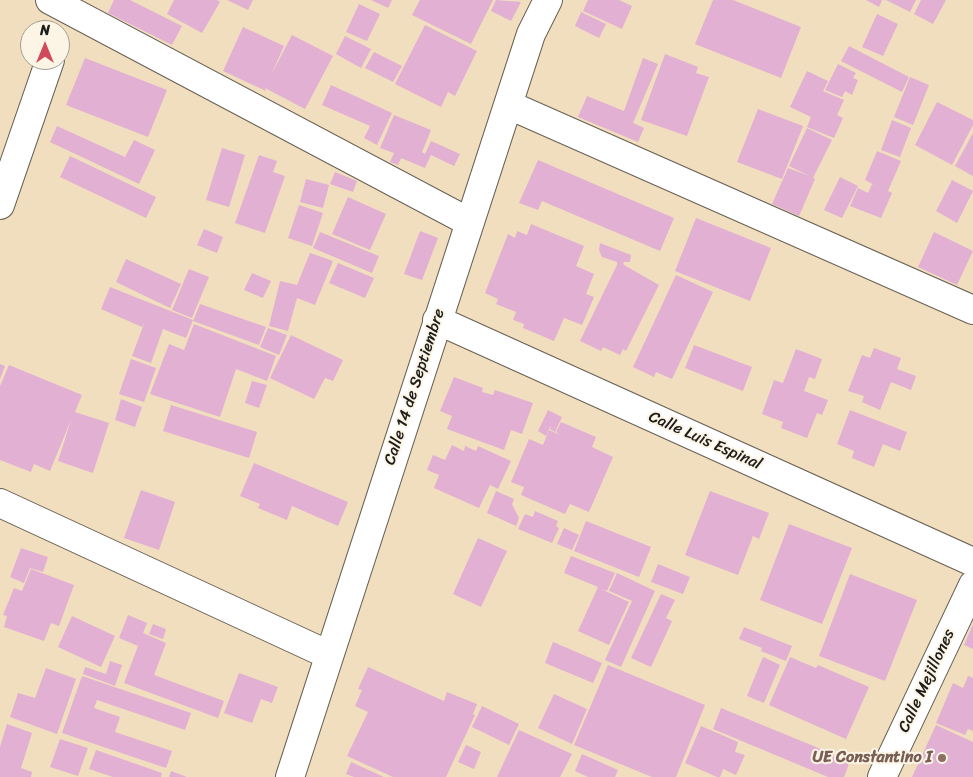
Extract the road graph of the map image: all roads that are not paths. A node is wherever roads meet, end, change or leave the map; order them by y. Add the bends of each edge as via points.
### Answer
1 (548, 0) edge
2 (59, 13) edge
3 (47, 70) edge
4 (509, 105) junction
5 (0, 205) edge
6 (469, 222) junction
7 (973, 310) edge
8 (436, 320) junction
9 (0, 503) edge
10 (973, 562) edge
11 (973, 585) edge
12 (329, 655) junction
13 (290, 777) edge
14 (882, 777) edge

1 - 4 street, Calle 14 de Septiembre via 531,34
2 - 6 street
3 - 5 street
4 - 6 street, Calle 14 de Septiembre
4 - 7 street
6 - 8 street, Calle 14 de Septiembre
8 - 10 street, Calle Luis Espinal
8 - 12 street, Calle 14 de Septiembre
9 - 12 street
11 - 14 street, Calle Mejillones
12 - 13 street, Calle 14 de Septiembre

